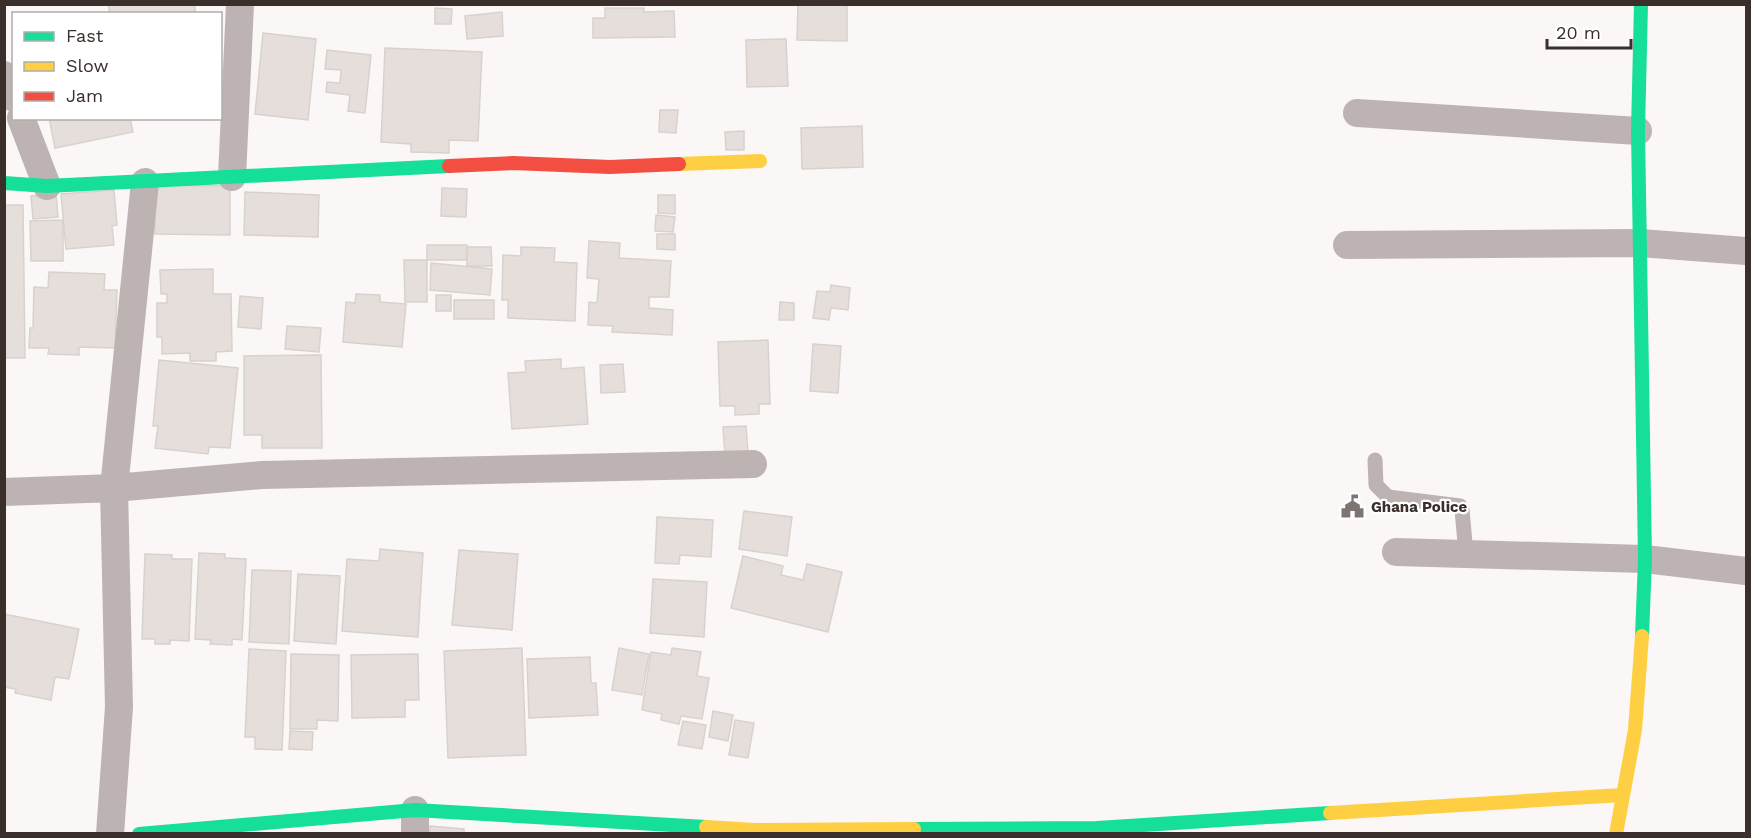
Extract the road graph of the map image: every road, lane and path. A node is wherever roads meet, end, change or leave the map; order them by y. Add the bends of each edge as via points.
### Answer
1 (240, 4) edge
2 (1641, 4) edge
3 (4, 75) edge
4 (12, 93) edge
5 (1357, 113) dead end
6 (22, 120) edge
7 (1638, 131) junction
8 (760, 161) dead end
9 (232, 177) junction
10 (145, 182) junction
11 (4, 183) edge
12 (47, 186) junction
13 (1640, 243) junction
14 (1347, 245) dead end
15 (1746, 250) edge
16 (1375, 460) dead end
17 (753, 464) dead end
18 (114, 488) junction
19 (4, 492) edge
20 (1396, 552) dead end
21 (1466, 554) junction
22 (1645, 559) junction
23 (1746, 571) edge
24 (1622, 795) junction
25 (415, 822) edge
26 (628, 828) edge
27 (1096, 831) edge
28 (110, 834) edge
29 (139, 834) edge
30 (1616, 834) edge

1 - 9 street
2 - 7 street
3 - 4 street
5 - 7 street
6 - 12 street
7 - 13 street
8 - 9 street via 610,167 513,163
9 - 10 street
10 - 12 street
10 - 18 street
11 - 12 street
13 - 14 street
13 - 15 street
13 - 22 street
16 - 21 lane via 1376,485 1388,497 1460,506
17 - 18 street via 262,475
18 - 19 street
18 - 28 street via 119,707
20 - 21 street
21 - 22 street
22 - 23 street
22 - 24 street via 1640,679
24 - 27 street
24 - 30 street
25 - 26 street
25 - 29 street
26 - 27 street

